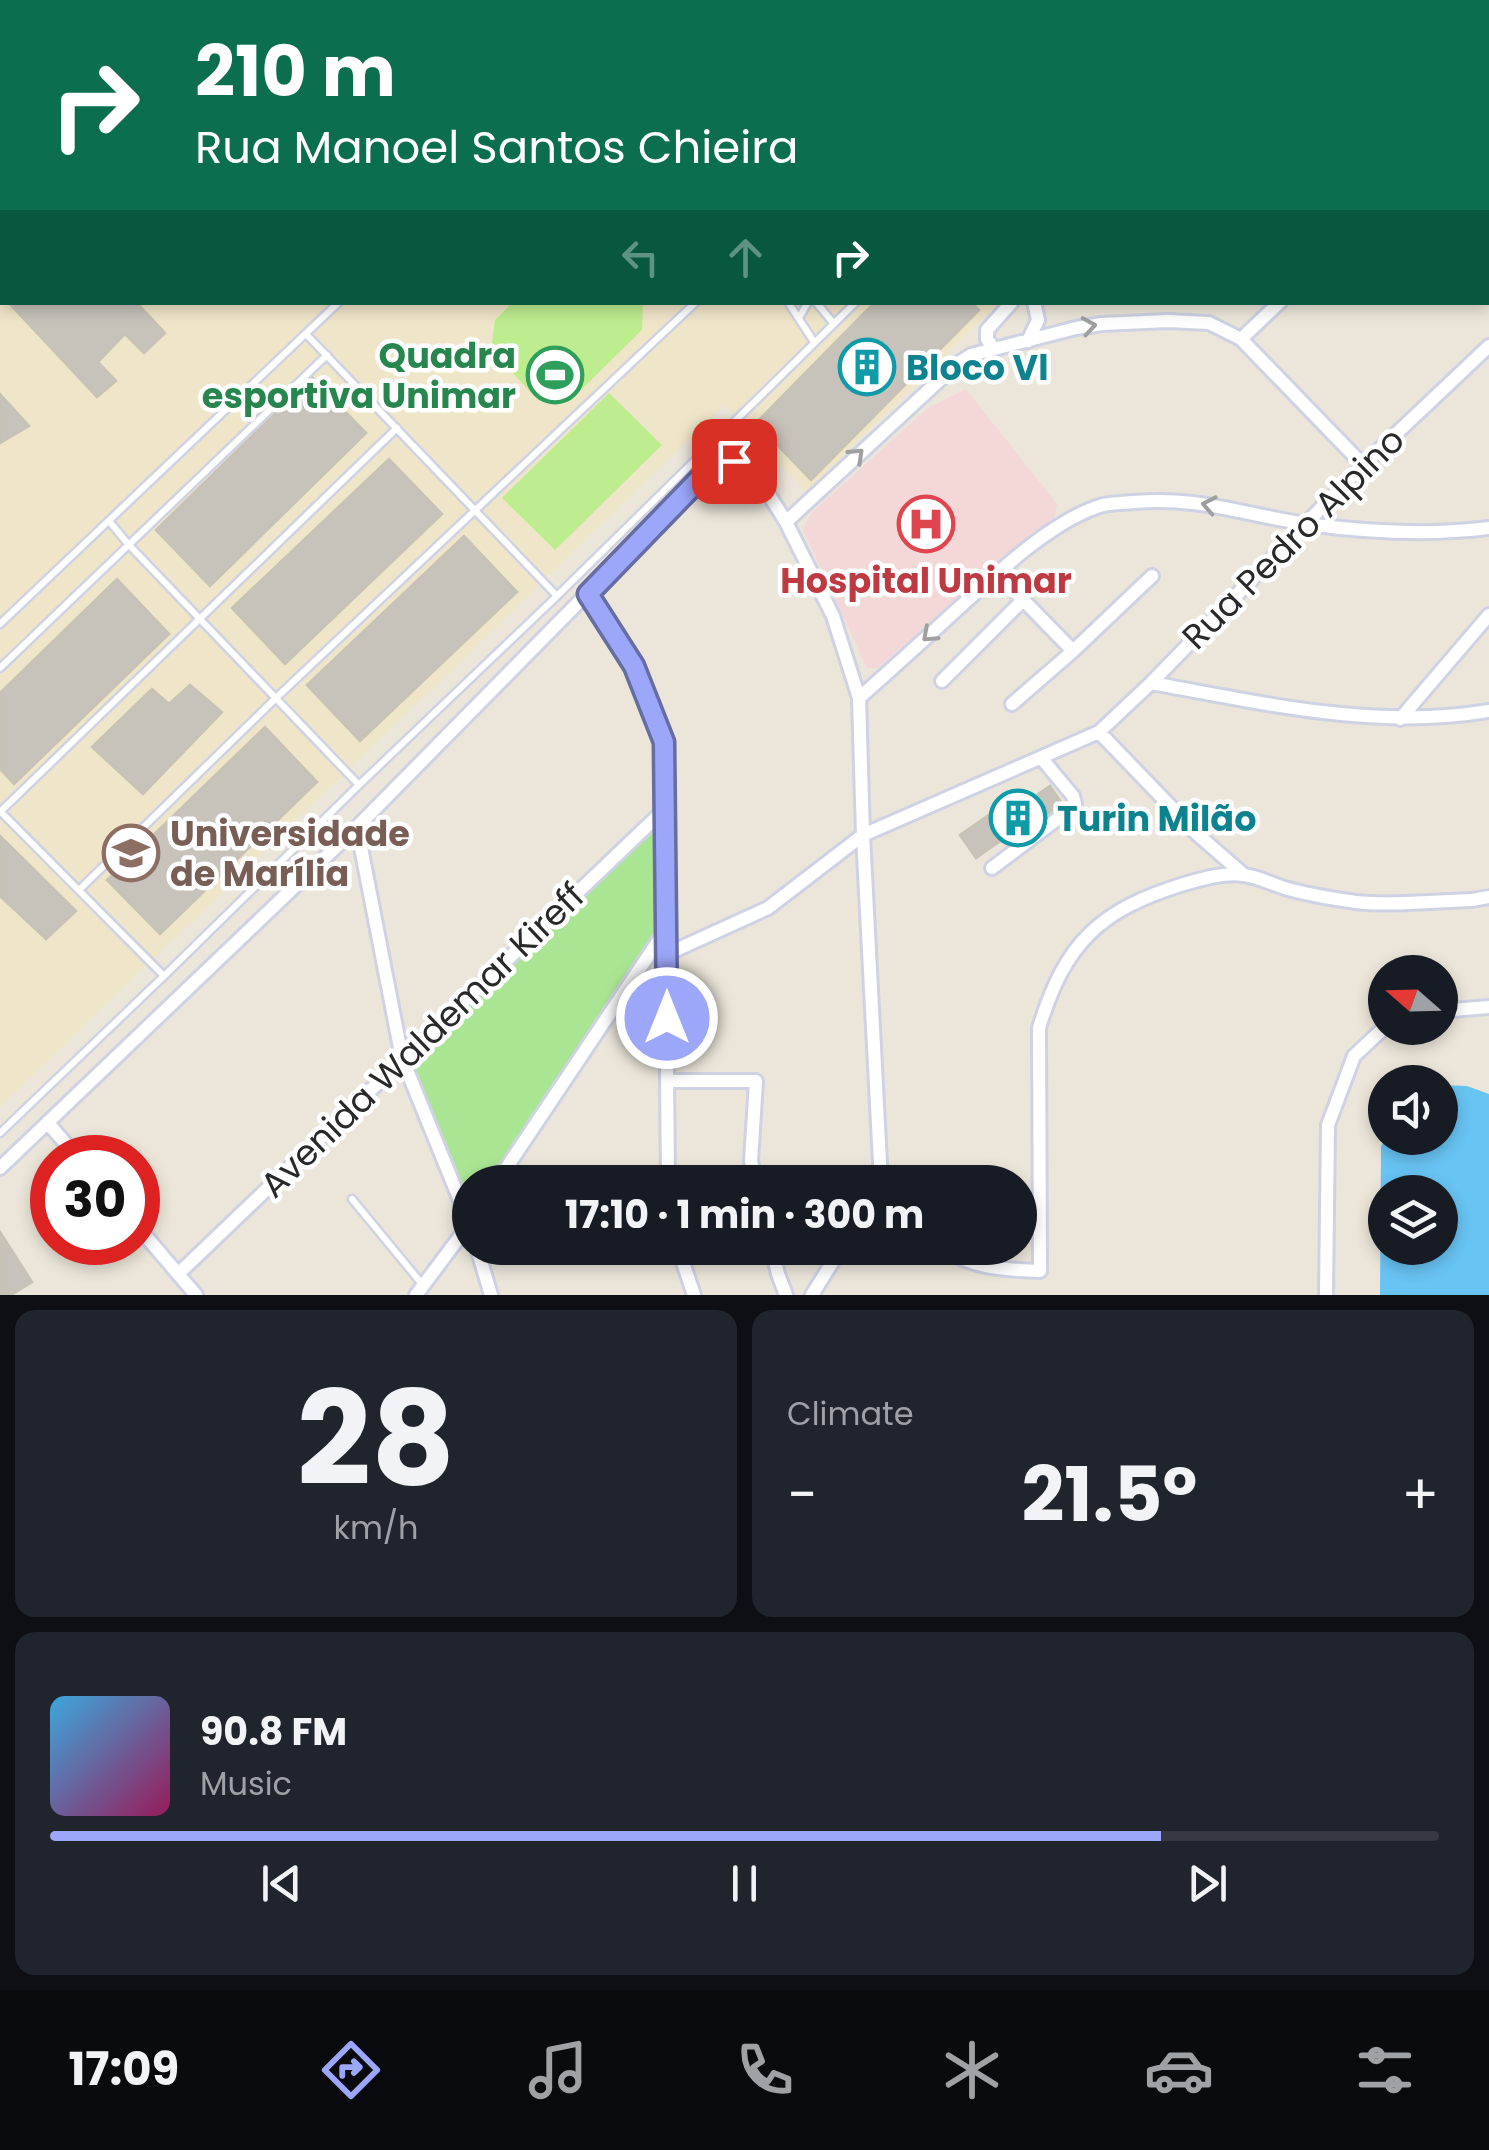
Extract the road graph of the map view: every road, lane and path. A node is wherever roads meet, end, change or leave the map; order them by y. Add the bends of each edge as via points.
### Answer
1 (336, 305) edge
2 (693, 305) edge
3 (790, 305) edge
4 (806, 305) edge
5 (818, 305) edge
6 (853, 305) edge
7 (1009, 305) edge
8 (1035, 305) edge
9 (1277, 305) edge
10 (800, 318) junction
11 (834, 324) junction
12 (306, 334) junction
13 (1241, 339) junction
14 (1028, 341) junction
15 (814, 342) junction
16 (1489, 346) edge
17 (994, 350) junction
18 (327, 355) junction
19 (397, 428) junction
20 (1363, 465) junction
21 (475, 510) junction
22 (108, 521) junction
23 (786, 522) junction
24 (1305, 523) junction
25 (1489, 528) edge
26 (129, 545) junction
27 (997, 573) junction
28 (1152, 576) dead end
29 (588, 594) junction
30 (557, 596) junction
31 (1022, 601) junction
32 (1489, 614) edge
33 (200, 618) junction
34 (0, 624) edge
35 (1072, 651) junction
36 (0, 668) edge
37 (942, 681) dead end
38 (1151, 683) junction
39 (276, 698) junction
40 (860, 698) junction
41 (1012, 704) dead end
42 (1489, 710) edge
43 (1400, 719) junction
44 (1100, 732) junction
45 (1042, 758) junction
46 (359, 785) junction
47 (666, 807) junction
48 (0, 812) edge
49 (357, 826) junction
50 (863, 834) junction
51 (992, 868) dead end
52 (1243, 874) junction
53 (79, 890) junction
54 (1489, 897) edge
55 (667, 928) junction
56 (667, 954) junction
57 (164, 976) junction
58 (1489, 1008) edge
59 (1458, 1010) edge
60 (1368, 1043) edge
61 (402, 1058) junction
62 (667, 1081) junction
63 (48, 1123) junction
64 (0, 1134) edge
65 (58, 1135) edge
66 (508, 1165) edge
67 (668, 1165) edge
68 (752, 1165) edge
69 (880, 1165) edge
70 (0, 1168) edge
71 (452, 1180) edge
72 (352, 1200) dead end
73 (452, 1247) edge
74 (160, 1253) edge
75 (482, 1265) edge
76 (684, 1265) edge
77 (776, 1265) edge
78 (831, 1265) edge
79 (984, 1265) edge
80 (178, 1274) junction
81 (419, 1290) edge
82 (196, 1295) edge
83 (491, 1295) edge
84 (694, 1295) edge
85 (786, 1295) edge
86 (812, 1295) edge
87 (1326, 1295) edge

1 - 12 lane
2 - 21 lane
3 - 10 lane
4 - 10 lane
5 - 11 lane
6 - 11 lane
7 - 17 street via 986,330
8 - 14 street via 1038,320
9 - 13 street
10 - 15 lane
11 - 15 lane
12 - 18 lane
12 - 22 lane
14 -> 13 street via 1102,324 1168,321 1209,322
13 - 20 street
14 - 17 street
15 - 30 lane
16 - 20 street, Rua Pedro Alpino
23 -> 17 street via 957,364
18 - 19 lane
18 - 26 lane
19 - 21 lane
19 - 33 lane
20 - 24 street, Rua Pedro Alpino
21 - 30 lane
21 - 39 lane
22 - 26 lane
22 - 34 lane
23 - 29 street via 752,468 716,462
23 - 40 street via 833,616
24 - 25 street via 1397,533
24 -> 27 street via 1194,502 1104,505 1072,519
24 - 38 street, Rua Pedro Alpino
26 - 33 lane
26 - 36 lane
27 - 31 street
27 -> 40 street
28 - 35 street
29 - 47 street via 634,666 660,729
29 - 49 street
30 - 46 lane
31 - 35 street
31 - 37 street
32 - 43 street
33 - 39 lane
33 - 48 lane
35 - 41 street
38 - 43 street via 1310,712
38 - 44 street, Rua Pedro Alpino
39 - 46 lane
39 - 53 lane
40 - 50 street
42 - 43 street
44 - 45 street, Rua Pedro Alpino
44 - 52 street
45 - 50 street, Rua Pedro Alpino
45 - 51 street via 1075,804
46 - 57 lane
47 - 55 street
47 - 61 street, Avenida Waldemar Kireff
48 - 53 lane
49 - 61 street
49 - 63 street
50 - 56 street, Rua Pedro Alpino via 768,908
50 - 69 street
52 - 54 street via 1360,902
52 - 79 street via 1203,878 1147,896 1085,938 1049,995 1039,1028 1040,1271
53 - 57 lane
55 - 56 street
55 - 66 street
56 - 62 street
57 - 64 lane
58 - 59 street
60 - 87 street via 1354,1056 1328,1126
61 - 71 street
61 - 80 street, Avenida Waldemar Kireff
62 - 67 street
62 - 68 street via 756,1081
63 - 65 street
63 - 70 street
72 - 81 lane
73 - 81 street
74 - 80 street
75 - 83 street
76 - 84 street
77 - 85 street
78 - 86 street
80 - 82 street

